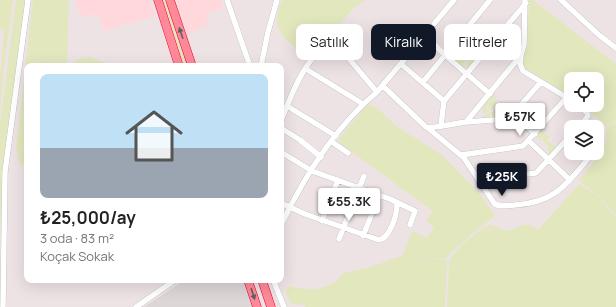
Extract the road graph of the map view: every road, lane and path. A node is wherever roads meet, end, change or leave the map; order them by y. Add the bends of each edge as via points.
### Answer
1 (28, 0) edge
2 (158, 0) edge
3 (170, 0) edge
4 (227, 0) edge
5 (277, 0) edge
6 (454, 0) edge
7 (490, 0) edge
8 (561, 0) edge
9 (526, 2) edge
10 (435, 24) edge
11 (471, 24) edge
12 (436, 47) edge
13 (616, 48) edge
14 (521, 54) edge
15 (444, 55) edge
16 (444, 57) edge
17 (405, 60) edge
18 (450, 60) edge
19 (516, 60) edge
20 (520, 60) edge
21 (178, 63) edge
22 (191, 63) edge
23 (249, 63) edge
24 (263, 63) edge
25 (401, 64) junction
26 (306, 69) junction
27 (466, 74) junction
28 (423, 82) junction
29 (541, 82) junction
30 (383, 86) junction
31 (377, 92) junction
32 (490, 94) junction
33 (564, 95) edge
34 (444, 101) junction
35 (564, 103) edge
36 (363, 104) junction
37 (287, 106) junction
38 (585, 112) edge
39 (284, 114) edge
40 (513, 114) junction
41 (585, 120) edge
42 (466, 122) junction
43 (441, 125) junction
44 (428, 128) junction
45 (284, 130) edge
46 (535, 134) junction
47 (336, 136) junction
48 (529, 141) junction
49 (332, 142) junction
50 (564, 142) edge
51 (348, 153) dead end
52 (284, 154) edge
53 (461, 155) junction
54 (321, 157) junction
55 (548, 159) junction
56 (587, 160) edge
57 (312, 171) junction
58 (364, 176) dead end
59 (338, 180) junction
60 (480, 180) junction
61 (570, 180) junction
62 (359, 189) junction
63 (379, 196) junction
64 (397, 204) junction
65 (284, 205) edge
66 (289, 208) junction
67 (284, 219) edge
68 (322, 221) junction
69 (410, 225) dead end
70 (343, 229) junction
71 (363, 236) junction
72 (338, 239) dead end
73 (171, 283) edge
74 (249, 283) edge
75 (263, 283) edge
76 (272, 283) edge
77 (275, 283) edge
78 (265, 290) junction
79 (3, 307) edge
80 (136, 307) edge
81 (257, 307) edge
82 (271, 307) edge
83 (284, 307) edge

1 - 79 street via 5,172
2 - 21 highway
22 -> 3 highway
4 - 23 street
5 - 24 street
6 - 10 street
7 - 11 street
8 - 13 street
9 - 14 street via 524,45
9 - 27 street
12 - 15 street
16 - 28 street
17 - 25 street
18 - 27 street
19 - 32 street
20 - 29 street via 522,70
25 - 28 street
25 - 30 street
26 - 31 street via 317,53 329,45 340,48
26 - 36 street
26 - 37 street
27 - 32 street
27 - 34 street
28 - 34 street
29 - 33 street
29 - 40 street
30 - 31 street
30 - 44 street
31 - 36 street
32 - 42 street
34 - 43 street
35 - 46 street
36 - 47 street
37 - 39 street
37 - 47 street
38 - 41 street via 588,115
40 - 42 street via 504,120
40 - 46 street
42 - 43 street
43 - 44 street
44 - 53 street
45 - 54 street
46 - 48 street
47 - 49 street
48 - 53 street via 520,147
48 - 55 street
49 - 51 street
49 - 54 street
50 - 55 street
52 - 57 street
53 - 60 street
54 - 57 street
55 - 60 street via 533,174
55 - 61 street
56 - 61 street
57 - 59 street
57 - 66 street
58 - 62 street
59 - 62 street
59 - 68 street
60 - 61 street via 494,203 499,206 531,204 561,189
62 - 63 street
62 - 70 street
63 - 64 street
63 - 71 street
64 - 69 street via 415,211
64 - 71 street via 392,223 384,238 379,240
65 - 66 street
66 - 67 street
66 - 68 street
68 - 70 street
70 - 71 street
70 - 72 street
73 - 80 street
74 -> 81 highway
75 - 78 highway
76 - 78 street
77 - 83 street
78 - 82 highway

